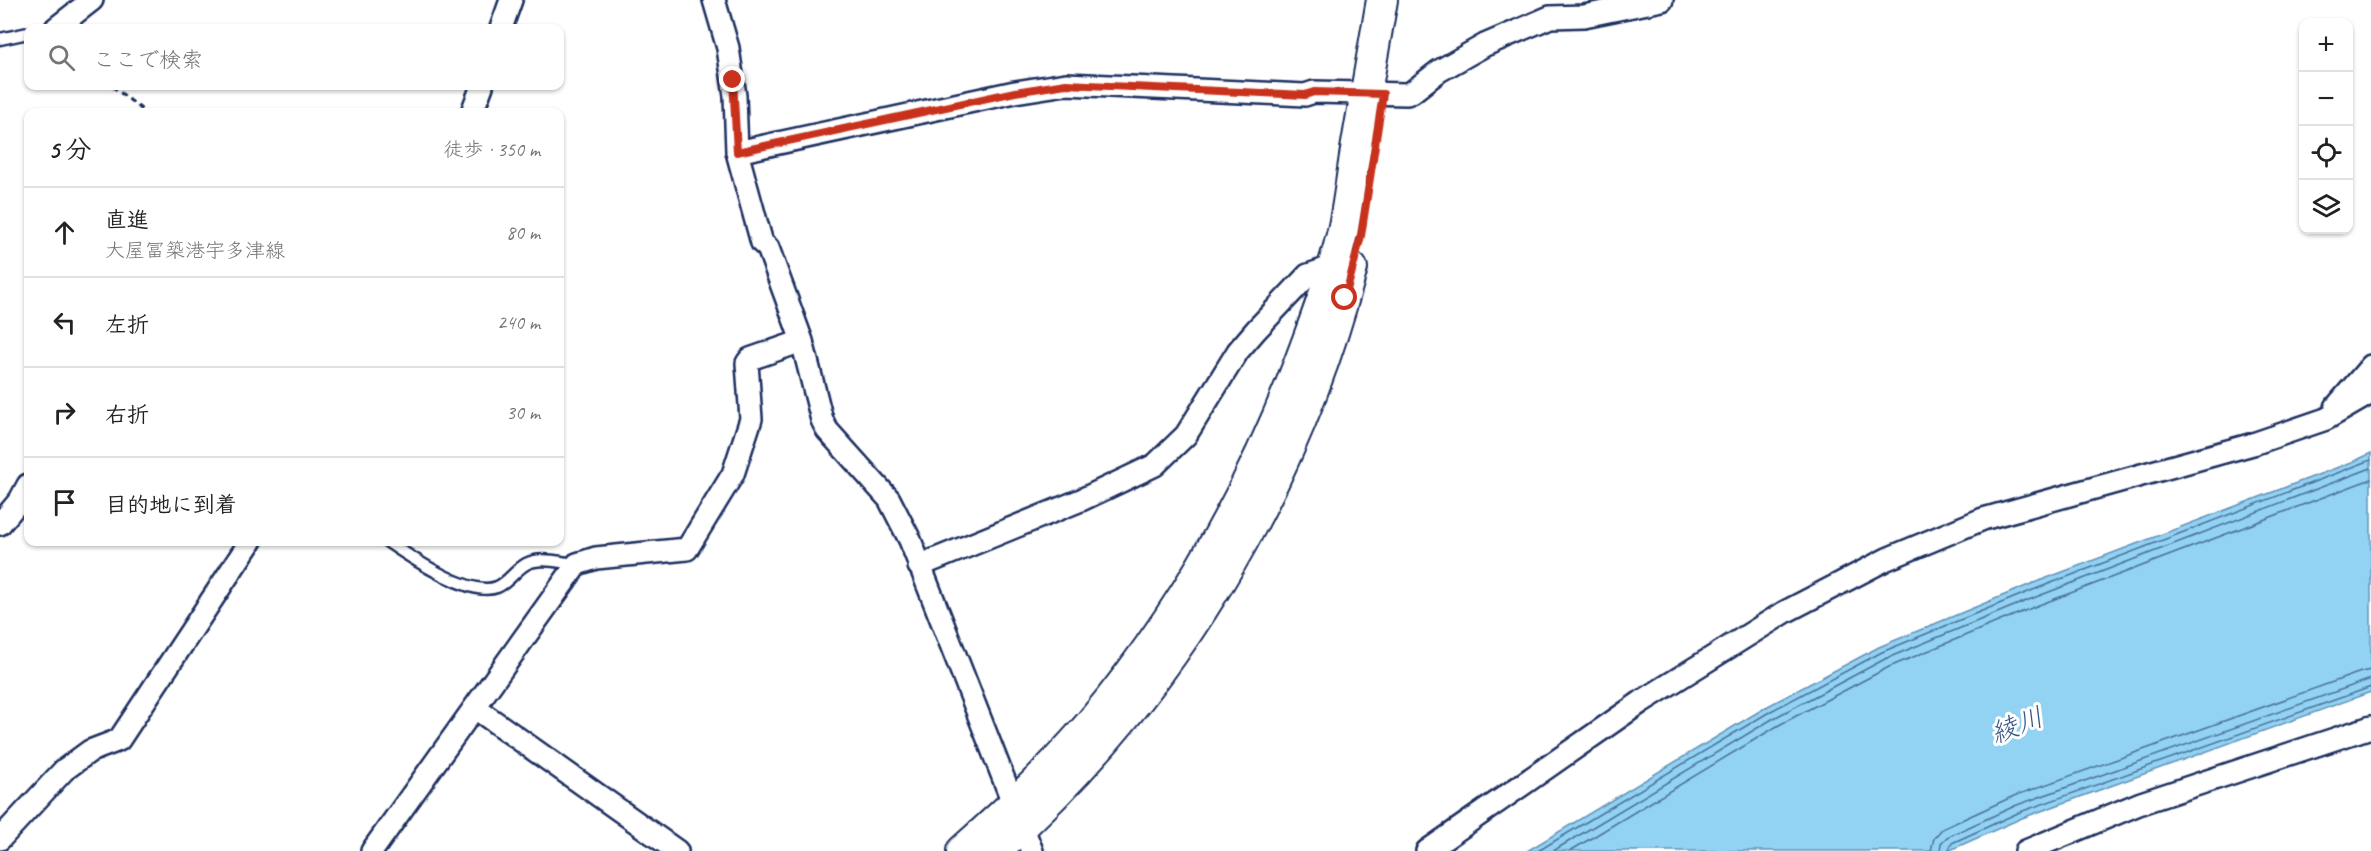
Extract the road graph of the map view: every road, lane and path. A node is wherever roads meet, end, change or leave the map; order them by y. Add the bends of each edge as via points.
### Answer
1 (92, 0) edge
2 (511, 0) edge
3 (714, 0) edge
4 (1382, 0) edge
5 (1402, 0) edge
6 (1662, 0) edge
7 (61, 24) edge
8 (502, 24) edge
9 (24, 34) edge
10 (0, 39) edge
11 (117, 90) edge
12 (480, 90) edge
13 (1374, 94) junction
14 (140, 108) edge
15 (474, 108) edge
16 (737, 152) junction
17 (1332, 267) junction
18 (802, 341) junction
19 (2371, 366) edge
20 (2371, 393) edge
21 (2326, 419) junction
22 (24, 492) edge
23 (0, 524) edge
24 (247, 546) edge
25 (395, 546) edge
26 (577, 564) junction
27 (918, 566) junction
28 (474, 708) junction
29 (2371, 727) edge
30 (1022, 828) edge
31 (2, 831) edge
32 (372, 851) edge
33 (677, 851) edge
34 (962, 851) edge
35 (995, 851) edge
36 (1427, 851) edge
37 (2026, 851) edge

1 - 7 street
2 - 8 street
3 - 16 street via 728,48
4 - 13 main road
5 - 13 main road
6 - 13 street via 1584,15 1550,17 1517,29 1456,61 1412,92
9 - 10 lane
11 - 14 path
12 - 15 street
13 - 16 street via 1305,95 1066,84
13 - 17 main road
13 - 30 main road via 1361,236 1339,319 1275,479 1235,557 1189,631 1130,710
16 - 18 street via 762,243 768,248
17 - 27 street via 1308,275 1256,330 1238,351 1186,435 1155,465 1081,500
17 - 30 main road via 1319,313 1285,399 1256,467 1215,546 1167,622 1082,732
18 - 26 street via 750,358 747,363 751,419 737,463 687,549 596,558
18 - 27 street via 822,420 889,499
19 - 21 street
20 - 21 street
21 - 36 street via 2253,444 1983,519 1887,559 1785,612 1641,702
22 - 23 street
24 - 31 street via 119,740 90,751 64,770
25 - 26 lane via 465,586 482,590 498,587 526,564
26 - 28 street
27 - 30 street
28 - 32 street
28 - 33 street
29 - 37 street via 2141,803
30 - 34 main road
30 - 35 main road

